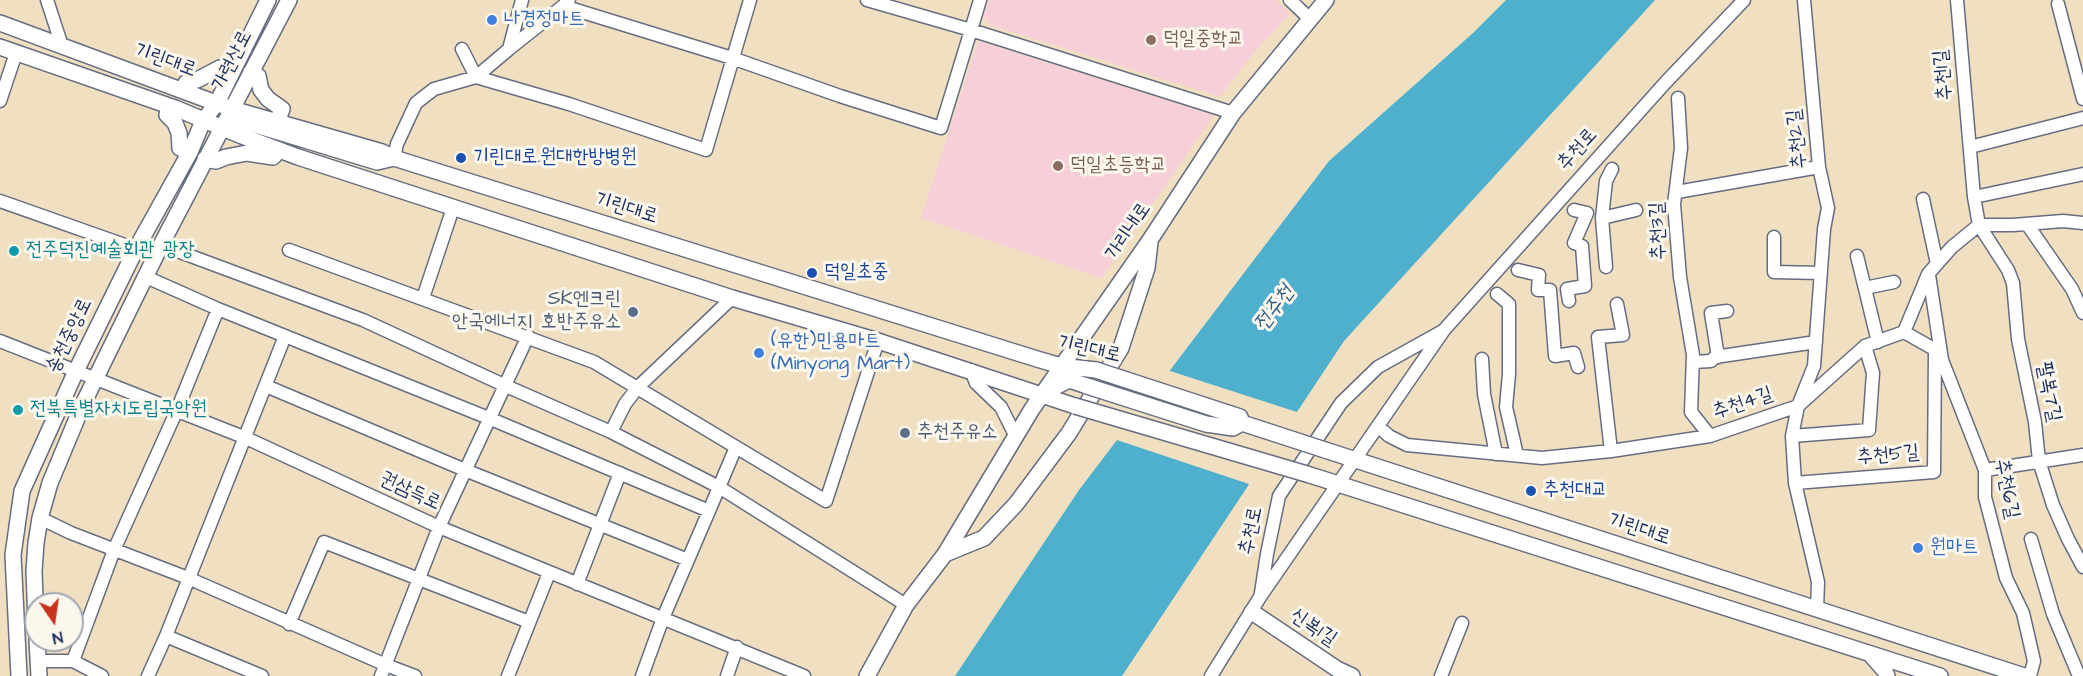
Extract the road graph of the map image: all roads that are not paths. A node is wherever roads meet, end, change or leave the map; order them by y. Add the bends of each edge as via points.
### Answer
1 (47, 0) edge
2 (268, 0) edge
3 (289, 0) edge
4 (522, 0) edge
5 (750, 0) edge
6 (867, 0) edge
7 (980, 0) edge
8 (1290, 0) edge
9 (1326, 0) edge
10 (1744, 0) edge
11 (1804, 0) edge
12 (1957, 0) edge
13 (566, 3) edge
14 (2058, 4) dead end
15 (1310, 19) junction
16 (0, 23) edge
17 (971, 30) junction
18 (62, 46) junction
19 (0, 47) edge
20 (462, 49) dead end
21 (509, 50) junction
22 (16, 53) junction
23 (732, 58) junction
24 (232, 72) junction
25 (251, 72) junction
26 (476, 77) junction
27 (184, 90) junction
28 (1678, 98) dead end
29 (2083, 99) edge
30 (0, 101) edge
31 (169, 106) junction
32 (1233, 113) junction
33 (219, 117) junction
34 (2083, 118) edge
35 (278, 120) junction
36 (1970, 147) junction
37 (279, 150) junction
38 (190, 152) junction
39 (394, 158) junction
40 (205, 159) junction
41 (1819, 167) junction
42 (1612, 169) dead end
43 (2083, 174) edge
44 (1677, 192) junction
45 (1974, 197) junction
46 (1923, 199) dead end
47 (0, 201) edge
48 (453, 208) junction
49 (1574, 210) dead end
50 (1636, 210) dead end
51 (1602, 218) junction
52 (2083, 223) edge
53 (2027, 224) junction
54 (1979, 225) junction
55 (169, 230) junction
56 (1774, 237) dead end
57 (1150, 240) junction
58 (161, 245) junction
59 (136, 249) junction
60 (289, 250) dead end
61 (1857, 256) dead end
62 (1937, 264) junction
63 (1606, 267) dead end
64 (1518, 270) dead end
65 (1821, 273) junction
66 (1929, 274) junction
67 (146, 277) junction
68 (1894, 282) dead end
69 (1865, 288) junction
70 (1497, 294) dead end
71 (423, 298) junction
72 (732, 298) junction
73 (1569, 302) dead end
74 (1617, 304) dead end
75 (218, 309) junction
76 (1727, 311) dead end
77 (2083, 313) edge
78 (1444, 330) junction
79 (1904, 332) junction
80 (285, 336) junction
81 (528, 336) junction
82 (0, 341) edge
83 (878, 341) junction
84 (1816, 342) junction
85 (1878, 342) junction
86 (1865, 346) junction
87 (1938, 351) junction
88 (1718, 357) junction
89 (1482, 359) dead end
90 (1693, 362) junction
91 (1061, 366) junction
92 (1578, 367) dead end
93 (971, 370) junction
94 (76, 371) junction
95 (96, 378) junction
96 (266, 386) junction
97 (506, 387) junction
98 (638, 387) junction
99 (1041, 394) junction
100 (1798, 406) junction
101 (177, 410) junction
102 (491, 419) junction
103 (1242, 423) junction
104 (1379, 427) junction
105 (611, 432) junction
106 (1015, 435) junction
107 (1710, 436) junction
108 (1792, 436) junction
109 (246, 438) junction
110 (736, 447) junction
111 (1611, 451) junction
112 (1496, 454) junction
113 (2083, 454) edge
114 (1517, 455) junction
115 (1355, 460) junction
116 (2039, 461) junction
117 (465, 470) junction
118 (1985, 470) junction
119 (620, 473) junction
120 (1795, 483) junction
121 (1338, 484) junction
122 (719, 487) junction
123 (709, 511) junction
124 (40, 518) junction
125 (601, 525) junction
126 (440, 527) junction
127 (2031, 539) dead end
128 (114, 550) junction
129 (945, 554) junction
130 (688, 560) junction
131 (2082, 564) edge
132 (549, 573) junction
133 (188, 578) junction
134 (421, 578) junction
135 (577, 584) junction
136 (35, 592) edge
137 (1260, 597) junction
138 (906, 605) junction
139 (1817, 610) junction
140 (1252, 612) junction
141 (663, 618) junction
142 (529, 622) junction
143 (1462, 622) dead end
144 (289, 624) junction
145 (166, 636) junction
146 (737, 647) junction
147 (38, 652) edge
148 (1871, 655) junction
149 (73, 661) junction
150 (39, 669) edge
151 (383, 671) edge
152 (19, 676) edge
153 (102, 676) edge
154 (148, 676) edge
155 (262, 676) edge
156 (415, 676) edge
157 (508, 676) edge
158 (642, 676) edge
159 (727, 676) edge
160 (804, 676) edge
161 (867, 676) edge
162 (1211, 676) edge
163 (1352, 676) edge
164 (1441, 676) edge
165 (1887, 676) edge
166 (1940, 676) edge
167 (2024, 676) edge
168 (2030, 676) edge
169 (2079, 676) edge

1 - 18 street
2 - 24 street, 가련산로
3 - 25 street, 가련산로
4 - 21 street
5 - 23 street
6 - 17 street
7 - 17 street
8 - 15 street
9 - 15 street, 가리내로
10 - 78 street, 추천로 via 1665,82
11 - 41 street, 추천2길
12 - 36 street, 추천1길
13 - 21 street
13 - 23 street
14 - 29 street
15 - 32 street, 가리내로
16 - 18 street, 기린대로
17 - 23 street via 941,128
17 - 32 street
18 - 27 street, 기린대로
19 - 22 street, 기린대로
20 - 26 street
21 - 26 street
22 - 30 street
22 - 31 street, 기린대로
23 - 26 street via 706,150
24 - 27 street via 220,68 186,82
24 - 33 street, 가련산로
25 - 33 street, 가련산로
25 - 35 street via 258,76 268,99 282,109
26 - 39 street via 434,89 416,103
27 - 33 street, 기린대로
28 - 44 street, 추천3길 via 1681,148
31 - 33 street, 기린대로
31 - 38 street via 167,115 179,133 180,148
32 - 57 street, 가리내로
33 - 35 street, 기린대로
33 - 37 street, 기린대로
33 - 38 street, 송천중앙로
33 - 39 street via 377,162
33 - 40 street
33 - 55 street via 167,220
34 - 36 street
35 - 39 street, 기린대로
36 - 45 street, 추천1길
37 - 40 street via 273,157 247,153 216,161
37 - 48 street, 기린대로
38 - 59 street, 송천중앙로
39 - 91 street, 기린대로
40 - 55 street
41 - 44 street
41 - 65 street, 추천2길 via 1828,208
42 - 51 street, 추천로 via 1606,181
43 - 45 street
44 - 90 street, 추천3길 via 1674,204 1680,277
45 - 54 street, 추천1길
46 - 62 street
47 - 59 street
48 - 71 street
48 - 72 street, 기린대로
49 - 73 street via 1587,213 1574,243 1582,246 1585,286 1567,289
50 - 51 street
51 - 63 street, 추천로
52 - 53 street
53 - 54 street
53 - 77 street via 2072,289
54 - 62 street
54 - 116 street, 팔복7길 via 2013,283 2018,339
55 - 58 street
56 - 65 street via 1774,272
57 - 91 street, 가리내로
57 - 129 street via 1147,268 1121,348 1069,433 1016,504 984,538
58 - 67 street
58 - 97 street via 363,320
59 - 94 street, 송천중앙로
60 - 71 street
61 - 69 street
62 - 66 street
64 - 92 street via 1539,275 1538,290 1550,290 1555,356 1574,353
65 - 84 street, 추천2길
66 - 79 street
66 - 87 street, 추천6길
67 - 75 street
67 - 95 street
68 - 69 street
69 - 85 street
70 - 114 street via 1509,304 1506,407
71 - 81 street
72 - 83 street, 기린대로
72 - 98 street
74 - 111 street via 1623,335 1598,337
75 - 80 street
75 - 101 street
76 - 88 street via 1711,313
78 - 104 street, 추천로
78 - 137 street, 추천로 via 1378,367 1341,403 1280,496
79 - 85 street, 추천4길
79 - 87 street
80 - 96 street
80 - 102 street
81 - 97 street
81 - 98 street via 594,362
82 - 94 street, 권삼득로
83 - 93 street, 기린대로
83 - 110 street via 826,501
84 - 88 street
84 - 100 street, 추천2길 via 1814,366
85 - 86 street, 추천4길
86 - 100 street, 추천4길
86 - 108 street, 추천5길 via 1873,373 1869,430
87 - 118 street, 추천6길
87 - 120 street, 추천5길 via 1934,472
88 - 90 street via 1711,362
89 - 112 street via 1484,394
90 - 107 street, 추천3길 via 1691,412
91 - 99 street, 가리내로
91 - 103 street, 기린대로, bridge via 1096,370 1240,417
93 - 99 street, 기린대로
93 - 106 street via 976,383 1001,407
94 - 95 street, 권삼득로
94 - 152 street, 송천중앙로 via 22,491 13,555
95 - 101 street, 권삼득로
95 - 124 street via 50,483
96 - 109 street
96 - 117 street
97 - 102 street
97 - 105 street
98 - 105 street
98 - 110 street
99 - 103 street, 기린대로, bridge via 1069,380 1206,424 1233,428
99 - 106 street, 가리내로
99 - 121 street, 기린대로, bridge
100 - 107 street, 추천4길
100 - 108 street
101 - 109 street, 권삼득로
101 - 128 street
102 - 117 street
102 - 119 street
103 - 115 street, 기린대로, bridge
104 - 112 street, 추천4길 via 1407,445
104 - 115 street, 추천로
105 - 122 street
106 - 129 street, 가리내로
107 - 111 street, 추천4길
108 - 120 street
109 - 126 street, 권삼득로
109 - 133 street
110 - 122 street
111 - 114 street, 추천4길 via 1542,458
112 - 114 street, 추천4길
113 - 116 street
115 - 121 street, 추천로
115 - 139 street, 기린대로
116 - 118 street
116 - 131 street, 팔복7길 via 2054,505
117 - 125 street
117 - 126 street
118 - 168 street, 추천6길 via 1986,497 2006,578 2023,613 2034,661
119 - 123 street
119 - 125 street
120 - 139 street via 1818,582
121 - 137 street, 추천로
121 - 148 street, 기린대로
122 - 123 street
122 - 138 street
123 - 130 street
124 - 128 street
124 - 136 street
125 - 130 street
125 - 135 street
126 - 132 street, 권삼득로
126 - 134 street
127 - 169 street via 2053,614
128 - 133 street
128 - 149 street
129 - 138 street, 가리내로
130 - 141 street
132 - 135 street, 권삼득로
132 - 142 street
133 - 144 street
133 - 145 street
134 - 142 street
134 - 144 street via 324,542
134 - 151 street
135 - 141 street, 권삼득로
137 - 140 street, 추천로
138 - 161 street, 가리내로
139 - 167 street, 기린대로
140 - 162 street, 추천로
140 - 163 street, 신복1길
141 - 146 street, 권삼득로
141 - 158 street
142 - 157 street
143 - 164 street
144 - 151 street
145 - 154 street
145 - 155 street
146 - 159 street
146 - 160 street, 권삼득로
147 - 150 street
148 - 165 street
148 - 166 street, 기린대로
149 - 150 street
149 - 153 street
151 - 156 street

